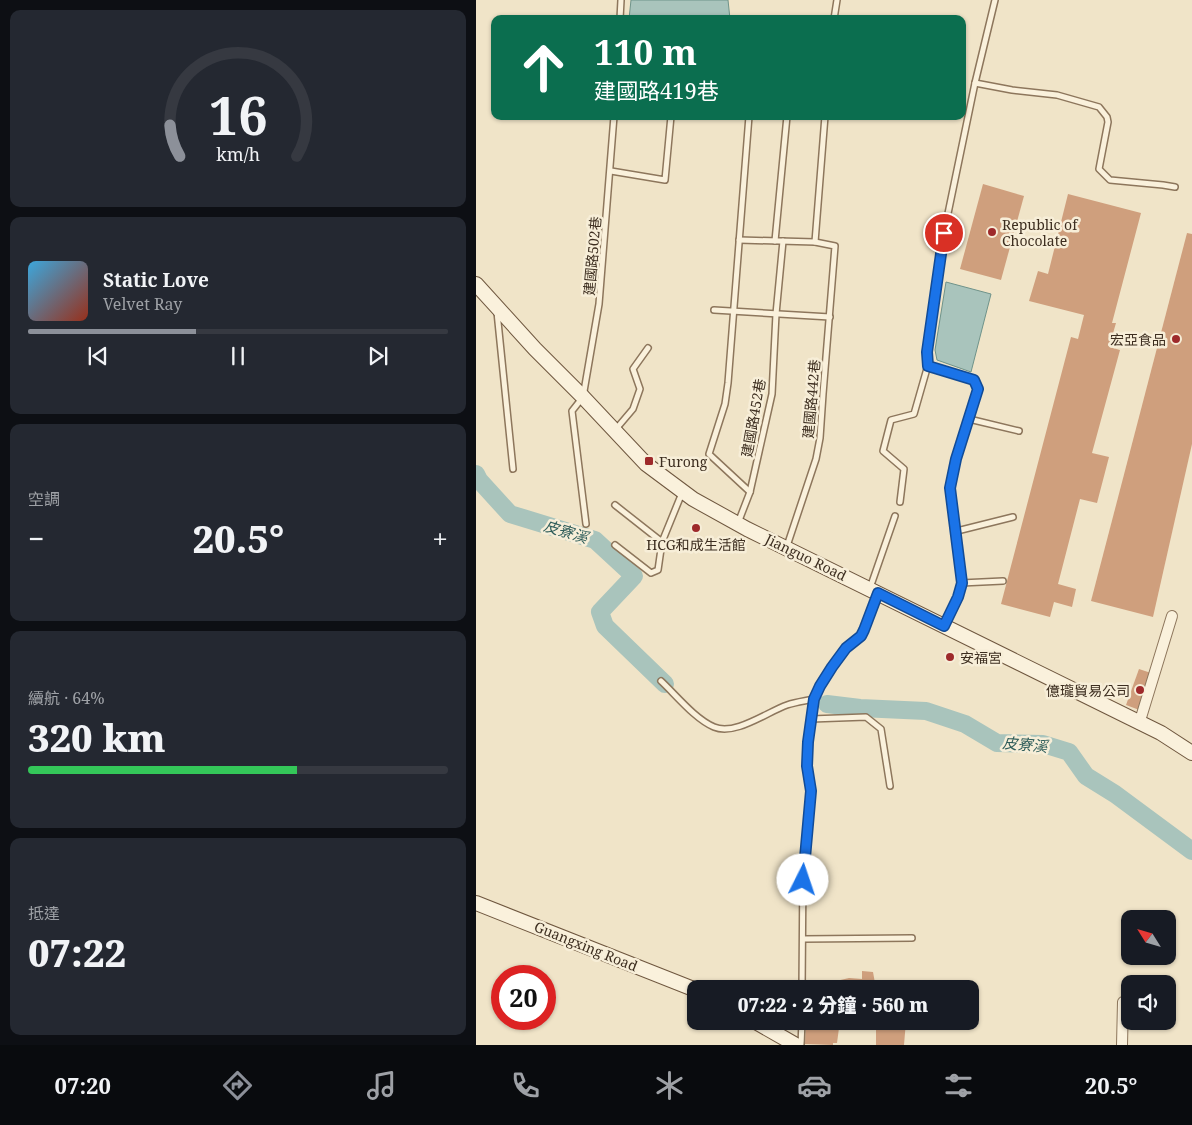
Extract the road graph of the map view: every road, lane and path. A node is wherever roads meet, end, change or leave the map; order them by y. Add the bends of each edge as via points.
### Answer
1 (620, 0) edge
2 (837, 0) edge
3 (995, 0) edge
4 (620, 15) edge
5 (835, 15) edge
6 (975, 83) junction
7 (614, 120) edge
8 (671, 120) edge
9 (749, 120) edge
10 (787, 120) edge
11 (825, 120) edge
12 (610, 171) junction
13 (1175, 187) dead end
14 (739, 240) junction
15 (775, 241) junction
16 (783, 241) junction
17 (815, 242) junction
18 (476, 284) edge
19 (497, 306) junction
20 (714, 310) dead end
21 (733, 311) junction
22 (776, 314) junction
23 (830, 317) junction
24 (648, 348) dead end
25 (928, 366) junction
26 (583, 397) junction
27 (969, 419) junction
28 (614, 431) junction
29 (1019, 431) dead end
30 (513, 469) dead end
31 (682, 492) junction
32 (750, 492) junction
33 (900, 502) dead end
34 (615, 505) dead end
35 (895, 516) dead end
36 (1012, 518) dead end
37 (586, 524) dead end
38 (738, 524) junction
39 (956, 532) junction
40 (662, 542) junction
41 (616, 545) dead end
42 (786, 548) junction
43 (1003, 581) dead end
44 (962, 583) junction
45 (874, 591) junction
46 (1172, 616) dead end
47 (944, 626) junction
48 (662, 681) dead end
49 (814, 699) junction
50 (811, 719) junction
51 (1139, 724) junction
52 (1192, 753) edge
53 (890, 786) dead end
54 (476, 903) edge
55 (912, 938) dead end
56 (803, 939) junction
57 (802, 980) edge
58 (687, 986) edge
59 (770, 1030) edge
60 (802, 1030) edge
61 (1122, 1030) edge
62 (796, 1045) edge
63 (802, 1045) edge
64 (1122, 1045) edge

1 - 4 lane
2 - 5 lane
3 - 6 lane
6 - 13 lane via 1057,95 1099,107 1108,122 1099,169 1101,173 1110,180
6 - 25 lane via 940,252
7 - 12 lane, 建國路502巷
8 - 12 lane via 665,180
9 - 14 lane
10 - 15 lane
11 - 17 lane
12 - 26 lane, 建國路502巷 via 598,304
14 - 15 lane
14 - 21 lane
15 - 16 lane
16 - 17 lane
16 - 22 lane, 建國路452巷
17 - 23 lane, 建國路442巷 via 835,246
18 - 19 street, Jianguo Road
19 - 26 street, Jianguo Road
19 - 30 lane
20 - 21 lane
21 - 22 lane
21 - 32 lane via 725,404 709,454
22 - 23 lane
22 - 32 lane, 建國路452巷 via 772,394
23 - 42 lane, 建國路442巷 via 816,459
24 - 28 lane via 633,369 640,390 632,409
25 - 27 lane via 974,380 978,389
25 - 33 lane via 914,414 891,420 883,451 904,469
26 - 28 street, Jianguo Road
26 - 37 lane, 建國路502巷 via 572,411
27 - 29 lane
27 - 39 lane via 950,488
28 - 31 street, Jianguo Road via 646,464
31 - 38 street, Jianguo Road
31 - 40 lane
32 - 38 lane, 建國路452巷
34 - 40 lane
35 - 45 lane
36 - 39 lane
38 - 42 street, Jianguo Road
39 - 44 lane
40 - 41 lane via 658,570 651,573
42 - 45 street, Jianguo Road
43 - 44 lane
44 - 47 lane
45 - 47 street, Jianguo Road
45 - 49 lane via 861,636 846,648
46 - 51 street
47 - 51 street, Jianguo Road
48 - 49 lane via 715,728 737,727 786,705
49 - 50 lane
50 - 53 lane via 866,717 882,729
50 - 56 lane via 807,766 811,791 803,866
51 - 52 street, Jianguo Road via 1161,733
54 - 58 street, Guangxing Road
55 - 56 lane
56 - 57 lane
59 - 62 street
60 - 63 lane
61 - 64 street

